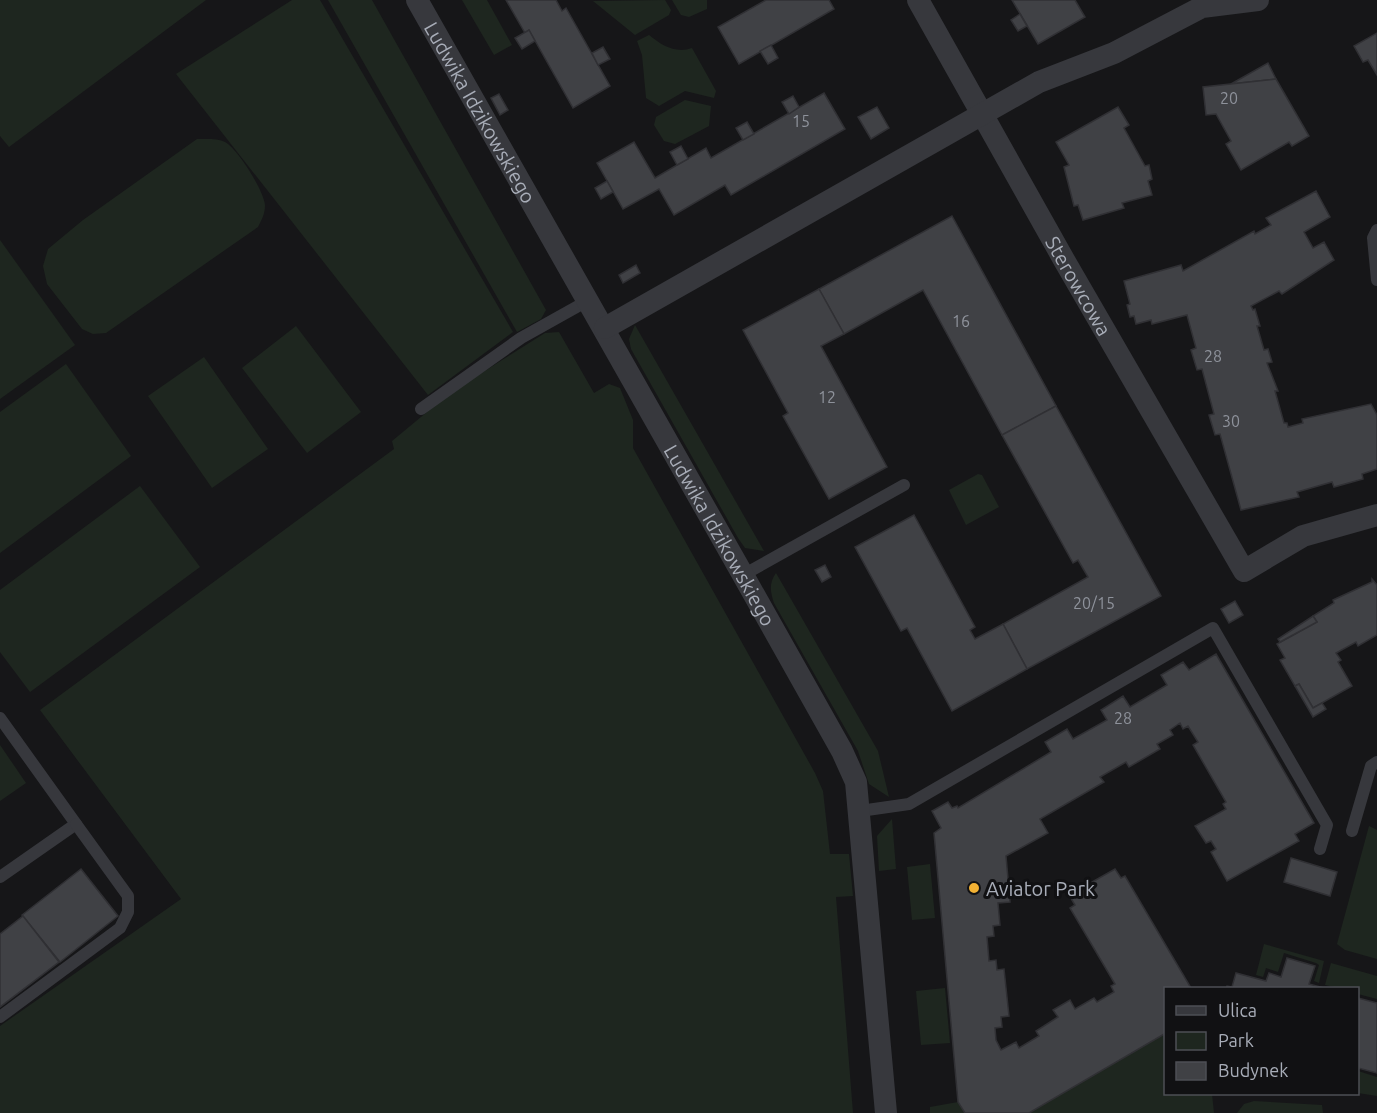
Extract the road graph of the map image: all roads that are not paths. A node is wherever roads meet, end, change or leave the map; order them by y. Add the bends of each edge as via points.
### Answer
1 (417, 0) edge
2 (918, 0) edge
3 (1258, 0) edge
4 (983, 115) junction
5 (1377, 230) edge
6 (1377, 280) edge
7 (589, 300) junction
8 (604, 328) junction
9 (421, 410) dead end
10 (904, 485) dead end
11 (1377, 514) edge
12 (743, 575) junction
13 (0, 718) edge
14 (1377, 762) edge
15 (860, 811) junction
16 (76, 824) junction
17 (1352, 831) dead end
18 (1320, 849) dead end
19 (0, 877) edge
20 (0, 1017) edge
21 (885, 1113) edge

1 - 7 street, Ludwika Idzikowskiego
2 - 4 street, Sterowcowa
3 - 4 street via 1202,7 1114,53 1039,82
4 - 8 street
4 - 11 street, Sterowcowa via 1244,570 1303,537
5 - 6 lane via 1373,238
7 - 8 street, Ludwika Idzikowskiego
7 - 9 lane via 521,338
8 - 12 street, Ludwika Idzikowskiego
10 - 12 lane
12 - 15 street, Ludwika Idzikowskiego via 842,751 856,782
13 - 16 lane
14 - 17 lane via 1371,766
15 - 18 lane via 909,804 1214,628 1327,825
15 - 21 street, Ludwika Idzikowskiego
16 - 19 lane
16 - 20 lane via 128,896 128,912 120,928

